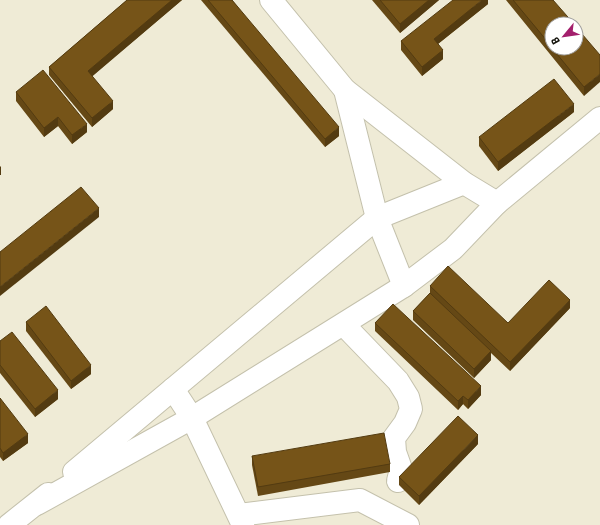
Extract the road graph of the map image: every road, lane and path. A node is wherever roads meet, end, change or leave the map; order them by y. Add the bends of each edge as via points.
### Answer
1 (272, 0) edge
2 (345, 90) junction
3 (600, 118) edge
4 (464, 183) junction
5 (497, 203) junction
6 (377, 218) junction
7 (404, 286) junction
8 (344, 325) junction
9 (173, 389) junction
10 (192, 418) junction
11 (398, 481) edge
12 (37, 504) junction
13 (241, 520) edge
14 (9, 525) edge
15 (408, 525) edge

1 - 2 lane
2 - 4 lane
2 - 6 lane
3 - 5 lane
4 - 5 lane
4 - 6 lane
5 - 7 lane via 453,249
6 - 7 lane
6 - 9 lane
7 - 8 lane
8 - 10 lane
8 - 11 lane via 398,381 408,397 411,409 394,438 395,452 401,469
9 - 10 lane
9 - 12 lane
10 - 12 lane
10 - 13 lane
12 - 14 lane
13 - 15 lane via 360,500

